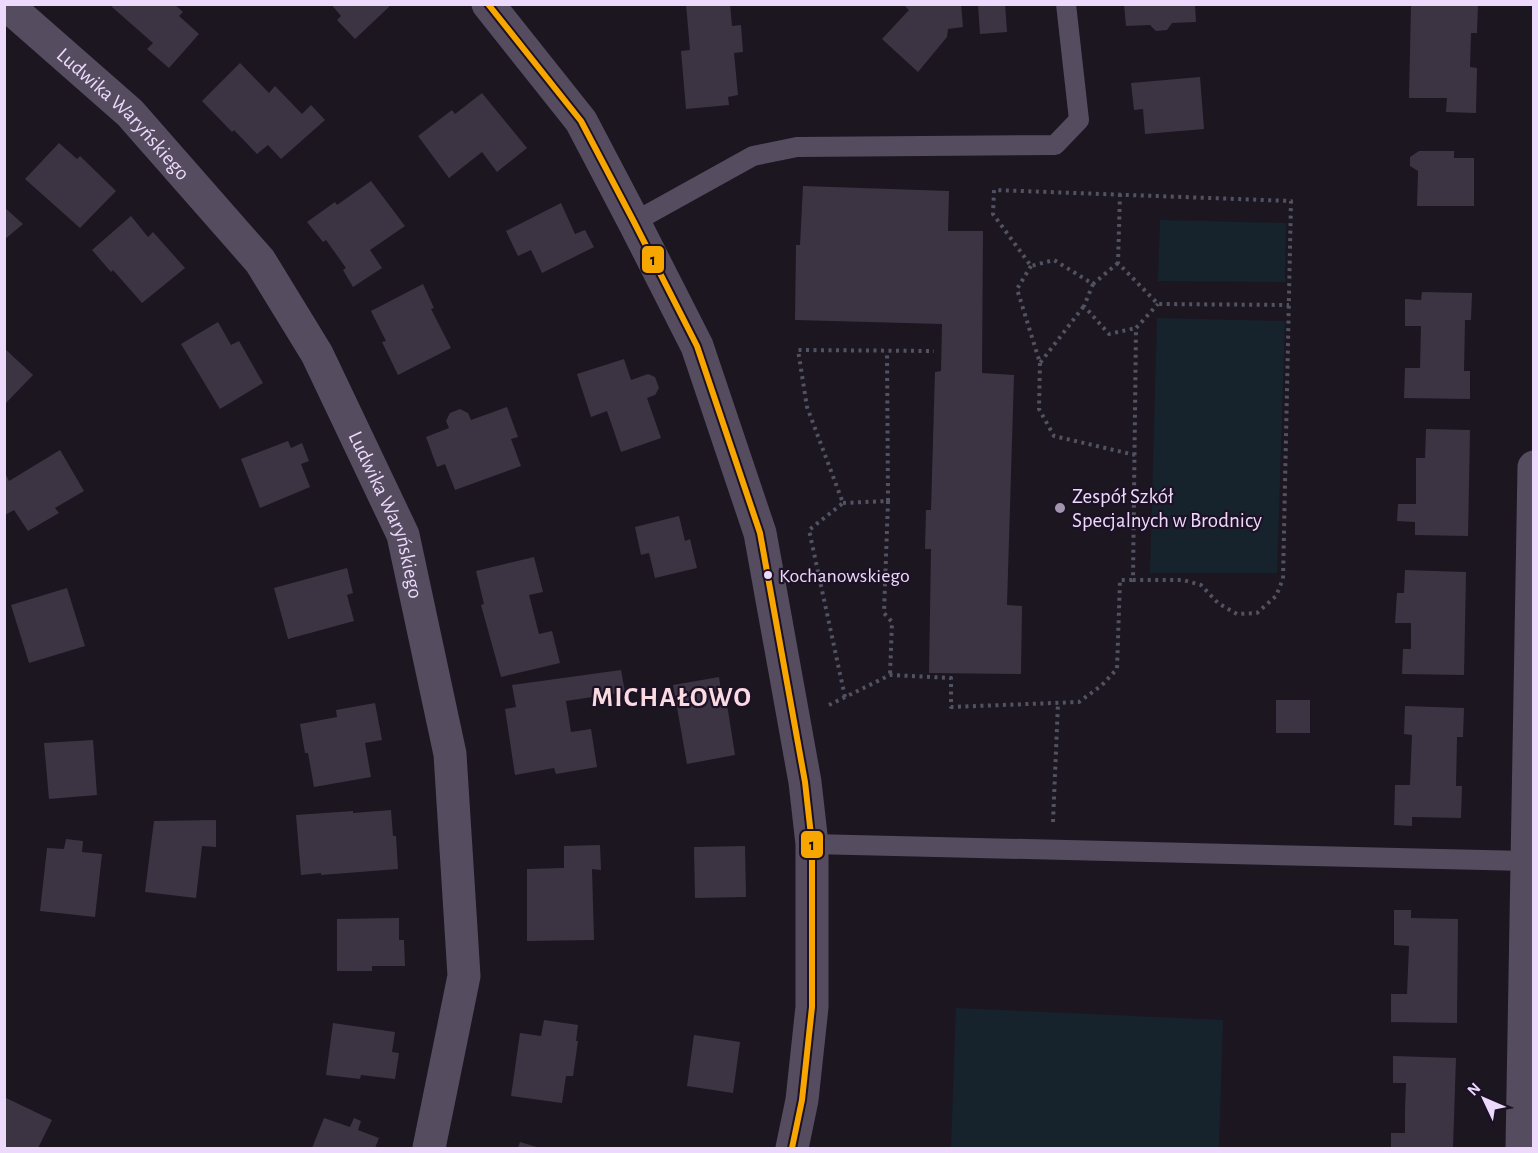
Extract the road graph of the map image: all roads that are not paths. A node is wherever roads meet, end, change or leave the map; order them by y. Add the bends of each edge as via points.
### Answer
1 (488, 4) edge
2 (1066, 4) edge
3 (4, 5) edge
4 (634, 222) junction
5 (1533, 467) edge
6 (812, 844) junction
7 (1529, 873) edge
8 (429, 1149) edge
9 (792, 1149) edge
10 (1522, 1149) edge

1 - 4 street via 582,121
2 - 4 lane via 1079,120 1055,145 797,147 753,156
3 - 8 street, Ludwika Waryńskiego via 130,113 260,261 317,354 403,535 450,754 464,976
4 - 6 street via 697,346 760,533 805,782
5 - 7 street
6 - 7 lane
6 - 9 street via 812,1007 802,1100
7 - 10 street

